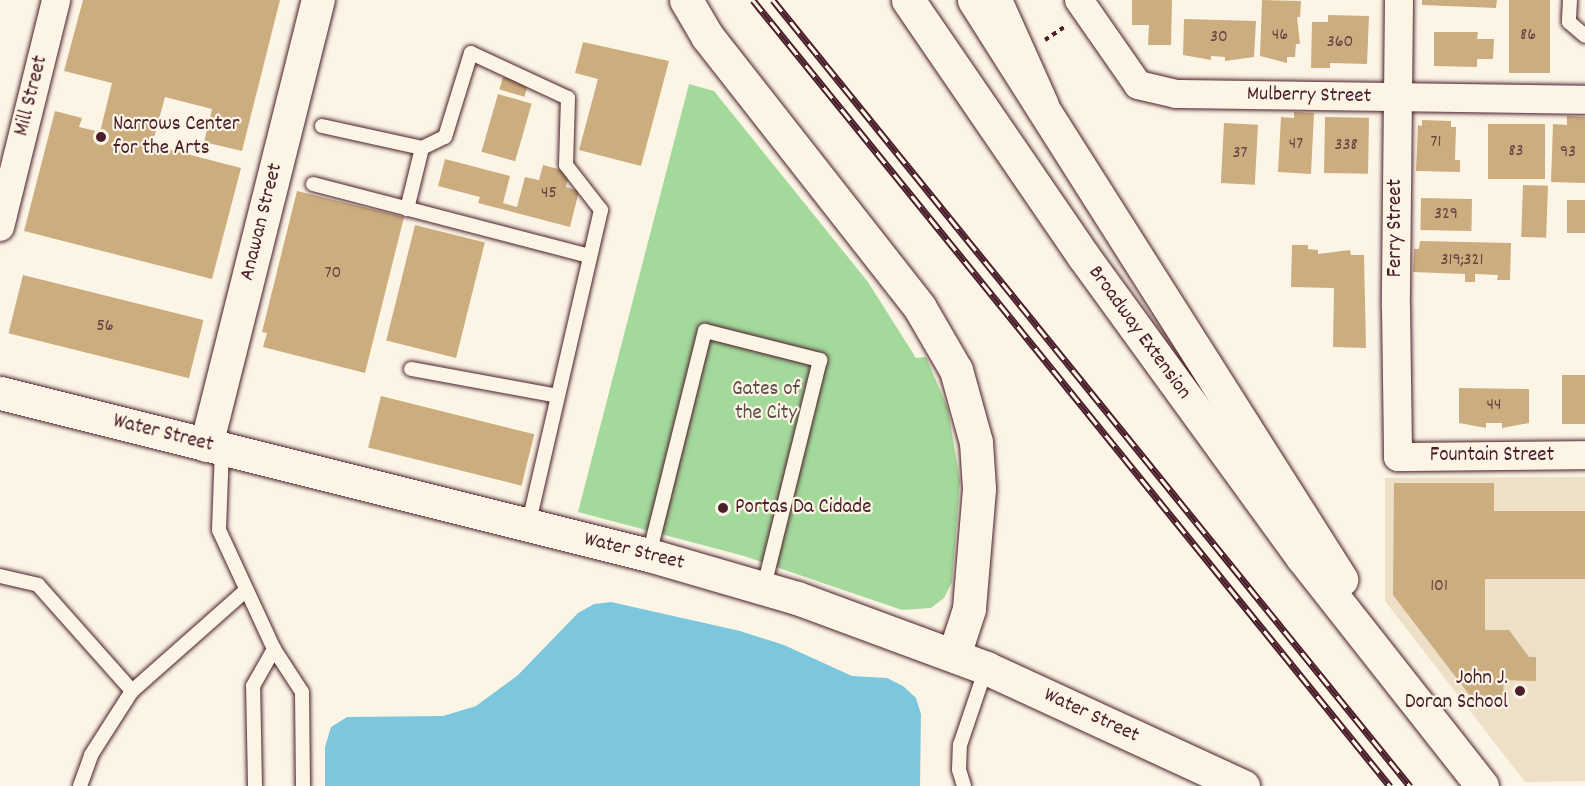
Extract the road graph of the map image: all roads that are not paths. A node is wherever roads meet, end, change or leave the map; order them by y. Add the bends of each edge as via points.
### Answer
1 (56, 0) edge
2 (318, 0) edge
3 (687, 0) edge
4 (908, 0) edge
5 (974, 0) edge
6 (995, 0) edge
7 (1079, 0) edge
8 (1399, 0) edge
9 (1570, 0) edge
10 (1585, 36) edge
11 (1397, 98) junction
12 (1585, 100) edge
13 (1042, 105) junction
14 (322, 126) dead end
15 (422, 148) junction
16 (314, 184) dead end
17 (407, 209) junction
18 (0, 227) edge
19 (590, 256) junction
20 (411, 369) dead end
21 (0, 393) edge
22 (558, 396) junction
23 (214, 446) junction
24 (1585, 456) edge
25 (1398, 457) joint
26 (528, 525) junction
27 (649, 555) junction
28 (0, 576) edge
29 (764, 587) junction
30 (246, 590) junction
31 (274, 650) junction
32 (954, 655) junction
33 (1383, 657) junction
34 (986, 668) junction
35 (132, 691) junction
36 (80, 786) edge
37 (255, 786) edge
38 (303, 786) edge
39 (964, 786) edge
40 (1243, 786) edge
41 (1482, 786) edge

1 - 18 street, Mill Street
2 - 23 main road, Anawan Street
3 - 32 main road via 707,36 920,308 945,347 964,393 979,465 978,519 969,609
4 - 33 main road, Broadway Extension via 1077,249 1302,557
5 - 13 main road, Broadway Extension
6 - 13 main road
7 - 11 street, Mulberry Street via 1138,85 1176,94
8 - 11 street, Ferry Street
9 - 10 lane via 1569,22
11 - 12 street, Mulberry Street
11 - 25 street, Ferry Street
13 - 33 main road, Broadway Extension via 1321,543
14 - 15 lane
15 - 17 lane
15 - 19 lane via 445,137 471,52 568,98 566,165 601,210
16 - 17 lane
17 - 19 lane
19 - 22 lane
20 - 22 lane
21 - 23 main road, Water Street
22 - 26 lane
23 - 26 main road, Water Street
23 - 30 lane via 219,530
24 - 25 street, Fountain Street
26 - 27 main road, Water Street
27 - 29 main road, Water Street
27 - 29 lane via 705,331 820,360
28 - 35 lane via 38,585
29 - 32 main road, Water Street
30 - 31 lane
30 - 35 lane
31 - 37 lane via 253,686
31 - 38 lane via 302,692
32 - 34 main road, Water Street
33 - 41 main road, Broadway Extension
34 - 39 lane via 960,745 959,770
34 - 40 main road, Water Street
35 - 36 lane via 91,755

